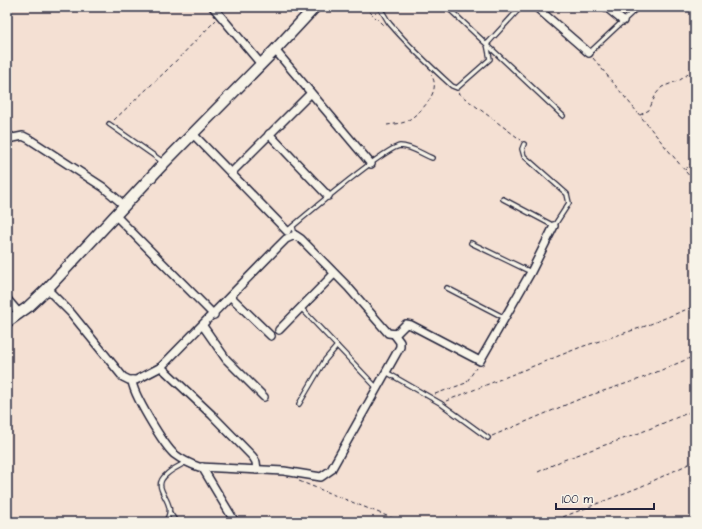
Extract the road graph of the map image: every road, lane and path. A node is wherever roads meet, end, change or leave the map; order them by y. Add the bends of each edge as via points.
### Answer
1 (13, 7) edge
2 (213, 7) edge
3 (315, 7) edge
4 (365, 7) edge
5 (377, 7) edge
6 (446, 7) edge
7 (521, 7) edge
8 (536, 7) edge
9 (606, 7) edge
10 (638, 7) edge
11 (7, 14) edge
12 (220, 16) junction
13 (623, 20) junction
14 (384, 26) dead end
15 (487, 45) junction
16 (275, 50) junction
17 (589, 53) junction
18 (261, 64) junction
19 (695, 69) edge
20 (428, 70) dead end
21 (455, 88) junction
22 (310, 94) junction
23 (640, 115) junction
24 (563, 116) dead end
25 (110, 124) joint
26 (387, 125) dead end
27 (192, 133) junction
28 (7, 134) edge
29 (269, 134) junction
30 (524, 144) joint
31 (432, 158) dead end
32 (695, 159) edge
33 (164, 163) junction
34 (372, 164) junction
35 (685, 170) junction
36 (231, 173) junction
37 (695, 183) edge
38 (328, 196) junction
39 (503, 199) dead end
40 (125, 206) junction
41 (115, 215) junction
42 (554, 226) junction
43 (287, 231) junction
44 (295, 235) junction
45 (471, 243) dead end
46 (531, 272) junction
47 (334, 274) junction
48 (47, 288) junction
49 (447, 288) dead end
50 (231, 297) junction
51 (9, 304) edge
52 (695, 306) edge
53 (301, 308) junction
54 (20, 313) junction
55 (214, 315) junction
56 (505, 318) junction
57 (7, 322) edge
58 (203, 326) junction
59 (279, 330) dead end
60 (394, 334) junction
61 (271, 336) dead end
62 (337, 346) junction
63 (695, 356) edge
64 (480, 361) junction
65 (161, 367) junction
66 (386, 372) junction
67 (132, 380) junction
68 (377, 388) junction
69 (264, 397) dead end
70 (428, 398) junction
71 (440, 403) junction
72 (299, 404) dead end
73 (695, 410) edge
74 (488, 438) joint
75 (695, 461) edge
76 (186, 462) junction
77 (202, 467) junction
78 (257, 470) junction
79 (538, 472) dead end
80 (296, 480) dead end
81 (170, 513) junction
82 (165, 522) edge
83 (176, 522) edge
84 (234, 522) edge
85 (402, 522) edge
86 (550, 522) edge

1 - 11 path
2 - 12 street
3 - 16 street
4 - 14 path
5 - 21 lane via 404,40
6 - 15 lane
7 - 15 lane
8 - 17 street
9 - 13 street
10 - 13 lane
12 - 18 street
12 - 25 path
13 - 17 lane
15 - 21 lane via 490,59
15 - 24 lane
16 - 18 street
16 - 22 street
17 - 23 path
18 - 27 street
19 - 23 path via 680,80 662,87 649,110
20 - 26 path via 434,78 433,95 405,122
21 - 30 path
22 - 29 street
22 - 34 street
23 - 35 path
25 - 33 lane
27 - 33 street
27 - 36 street
28 - 40 street via 13,138 24,136 29,139 103,187
29 - 36 street
29 - 38 street
30 - 42 lane via 524,156 569,196 568,205
31 - 34 lane via 409,148 399,147 392,149
32 - 35 path
33 - 40 street
34 - 38 lane
35 - 37 path
36 - 43 street
38 - 43 lane
39 - 42 lane
40 - 41 street
41 - 48 street
41 - 55 street
42 - 46 street
43 - 44 lane via 293,227
44 - 47 street
44 - 50 street via 286,239
45 - 46 lane
46 - 56 street
47 - 53 street
47 - 60 street via 386,332
48 - 54 street
48 - 67 street via 71,313 123,377
49 - 56 lane
50 - 55 street
50 - 61 street
51 - 54 street
52 - 71 path via 643,327 581,347
53 - 59 street
53 - 62 lane
54 - 57 street
55 - 58 street
56 - 64 street
58 - 65 street
58 - 69 street via 226,359
60 - 64 street via 406,324 410,325
60 - 66 street via 400,342 400,347
62 - 68 lane
62 - 72 lane via 325,360
63 - 74 path via 640,379 582,398
64 - 70 path via 468,382
65 - 67 street via 145,377
65 - 78 street via 253,457
66 - 68 street
66 - 70 lane
67 - 76 street via 134,392 164,442 174,454
68 - 78 street via 326,475 321,477
70 - 71 lane
71 - 74 lane
73 - 79 path
75 - 86 path via 640,487
76 - 77 street
76 - 81 lane via 166,474 160,483
77 - 78 street
77 - 84 street
80 - 85 path
81 - 82 lane
81 - 83 lane

